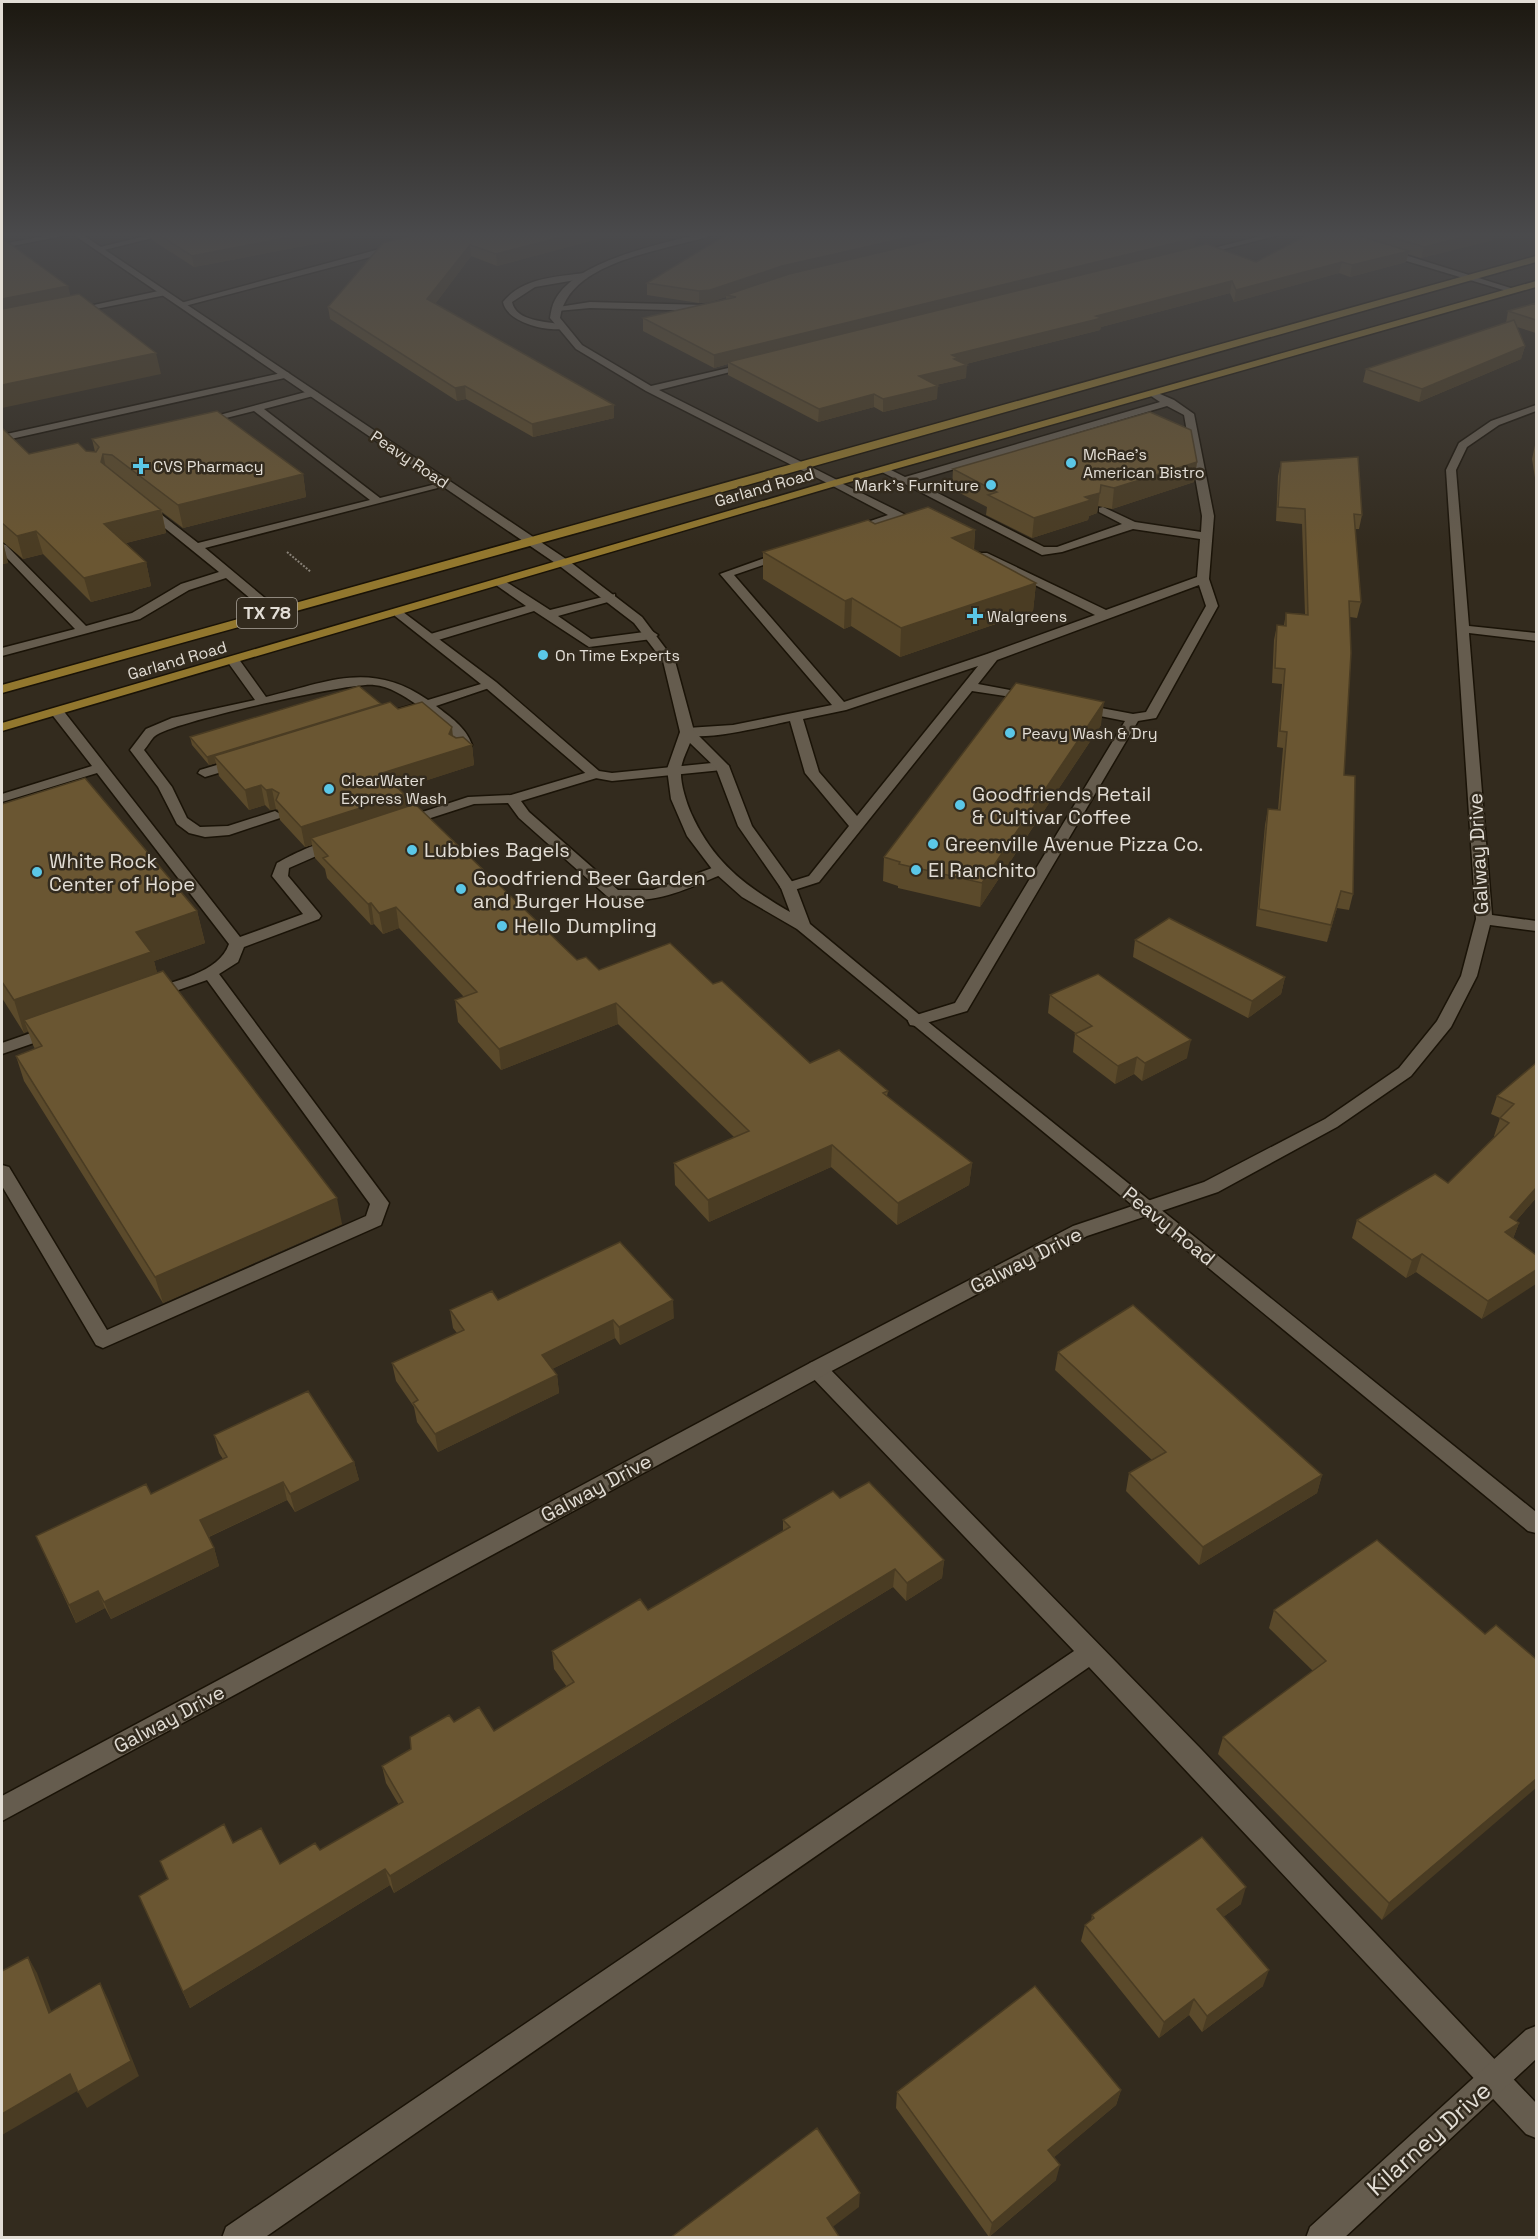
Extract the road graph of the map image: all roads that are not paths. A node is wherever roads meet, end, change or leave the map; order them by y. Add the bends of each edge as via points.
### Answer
1 (231, 337) edge
2 (570, 337) edge
3 (1255, 337) edge
4 (1349, 337) edge
5 (765, 360) edge
6 (275, 367) junction
7 (286, 375) junction
8 (650, 389) junction
9 (313, 393) junction
10 (1153, 394) junction
11 (1170, 402) junction
12 (256, 408) junction
13 (1536, 408) edge
14 (1068, 418) junction
15 (188, 424) edge
16 (2, 426) edge
17 (1087, 426) junction
18 (1007, 435) junction
19 (2, 438) edge
20 (1026, 445) junction
21 (943, 453) junction
22 (963, 463) junction
23 (801, 466) junction
24 (883, 470) junction
25 (904, 481) junction
26 (835, 483) junction
27 (448, 484) junction
28 (138, 501) edge
29 (378, 501) junction
30 (1103, 510) edge
31 (898, 515) junction
32 (919, 525) edge
33 (1132, 525) junction
34 (1206, 536) junction
35 (834, 537) edge
36 (534, 542) junction
37 (2, 547) edge
38 (196, 548) junction
39 (801, 548) edge
40 (971, 550) edge
41 (566, 564) junction
42 (228, 573) junction
43 (1203, 579) junction
44 (500, 582) junction
45 (610, 597) junction
46 (535, 607) junction
47 (274, 612) junction
48 (399, 613) junction
49 (547, 615) junction
50 (1106, 615) junction
51 (1462, 629) junction
52 (83, 630) junction
53 (652, 635) junction
54 (1536, 637) edge
55 (431, 638) junction
56 (2, 652) edge
57 (993, 657) junction
58 (232, 661) junction
59 (491, 685) junction
60 (969, 686) junction
61 (2, 689) edge
62 (263, 702) junction
63 (427, 705) junction
64 (841, 707) junction
65 (57, 712) junction
66 (393, 715) edge
67 (796, 718) junction
68 (1133, 718) junction
69 (2, 728) edge
70 (687, 732) junction
71 (460, 753) edge
72 (249, 759) edge
73 (722, 766) junction
74 (100, 768) junction
75 (674, 769) junction
76 (205, 773) dead end
77 (595, 774) junction
78 (2, 798) edge
79 (512, 799) junction
80 (275, 815) edge
81 (857, 826) junction
82 (387, 828) edge
83 (355, 839) edge
84 (720, 870) junction
85 (788, 887) junction
86 (1484, 919) junction
87 (803, 926) junction
88 (1536, 926) edge
89 (237, 944) junction
90 (210, 973) junction
91 (133, 1001) edge
92 (916, 1021) junction
93 (67, 1025) edge
94 (2, 1048) edge
95 (2, 1171) edge
96 (1146, 1208) junction
97 (817, 1369) junction
98 (1536, 1524) edge
99 (1091, 1652) junction
100 (2, 1809) edge
101 (1536, 2040) edge
102 (1495, 2080) junction
103 (1536, 2124) edge
104 (237, 2238) edge
105 (1321, 2238) edge

1 - 6 street, Peavy Road
2 - 8 street via 579,347
3 - 23 main road, Garland Road / TX 78
4 - 10 main road, Garland Road / TX 78
5 - 8 street
6 - 7 street, Peavy Road
6 - 16 street
7 - 9 street, Peavy Road
7 - 19 street
8 - 23 street
9 - 12 street
9 - 27 street, Peavy Road
10 - 11 street
10 - 14 main road, Garland Road / TX 78
11 - 17 street
11 - 34 street via 1189,414 1208,516
12 - 15 street
12 - 29 street
13 - 51 street, Galway Drive via 1495,423 1463,445 1451,470
14 - 17 street
14 - 18 main road, Garland Road / TX 78
17 - 20 street
18 - 20 street
18 - 21 main road, Garland Road / TX 78
20 - 22 street
21 - 22 street
21 - 24 main road, Garland Road / TX 78
22 - 25 street
23 - 26 street
23 - 36 main road, Garland Road / TX 78
24 - 25 street
24 - 26 main road, Garland Road / TX 78
25 - 33 street via 1042,551 1058,550
26 - 31 street
26 - 41 main road, Garland Road / TX 78
27 - 29 street
27 - 36 street, Peavy Road
28 - 38 street
29 - 38 street
30 - 33 street
31 - 32 street
31 - 35 street
33 - 34 street
34 - 43 street
36 - 41 street, Peavy Road
36 - 47 main road, Garland Road / TX 78
37 - 52 street
38 - 42 street
39 - 64 street via 726,574
40 - 50 street
41 - 44 main road, Garland Road / TX 78
41 - 45 street, Peavy Road
42 - 47 street
42 - 52 street via 185,587 136,616
43 - 50 street
43 - 68 street via 1212,606 1150,715
44 - 46 street
44 - 48 main road, Garland Road / TX 78
45 - 49 street
45 - 53 street, Peavy Road
46 - 49 street
46 - 55 street
47 - 61 main road, Garland Road / TX 78
48 - 55 street
48 - 58 main road, Garland Road / TX 78
49 - 53 street via 589,643
50 - 57 street
51 - 54 street
51 - 86 street, Galway Drive
52 - 56 street
53 - 70 street, Peavy Road via 669,661
55 - 59 street
57 - 60 street
57 - 64 street
58 - 62 street
58 - 65 main road, Garland Road / TX 78
59 - 63 street
59 - 77 street
60 - 68 street
60 - 81 street
62 - 63 street via 354,681 377,681
62 - 80 street via 177,721 151,732 137,750 144,765 164,784 183,824 196,831 217,833
63 - 66 street
63 - 71 street via 463,735 465,745
64 - 67 street
65 - 69 main road, Garland Road / TX 78
65 - 74 street
67 - 70 street
67 - 81 street via 812,772
68 - 92 street via 961,1007
70 - 73 street, Peavy Road
70 - 75 street, Peavy Road
72 - 76 street
73 - 75 street
73 - 85 street, Peavy Road via 745,826
74 - 78 street
74 - 89 street
75 - 77 street via 612,777
75 - 84 street, Peavy Road via 678,799 694,836
77 - 79 street
79 - 82 street via 473,800
79 - 84 street via 613,894 646,898
81 - 85 street via 814,879
83 - 89 street via 300,856 282,866 280,876 313,916
84 - 87 street, Peavy Road via 747,894
85 - 87 street, Peavy Road
86 - 88 street
86 - 96 street, Galway Drive via 1469,976 1445,1023 1405,1072 1331,1123 1221,1181
87 - 92 street, Peavy Road
89 - 90 street via 232,959
90 - 91 street
90 - 95 street via 380,1203 374,1220 103,1340
92 - 96 street, Peavy Road
93 - 94 street
96 - 97 street, Galway Drive via 1080,1231
96 - 98 street, Peavy Road
97 - 99 street
97 - 100 street, Galway Drive
99 - 102 street
99 - 104 street
101 - 102 street, Kilarney Drive
102 - 103 street
102 - 105 street, Kilarney Drive

